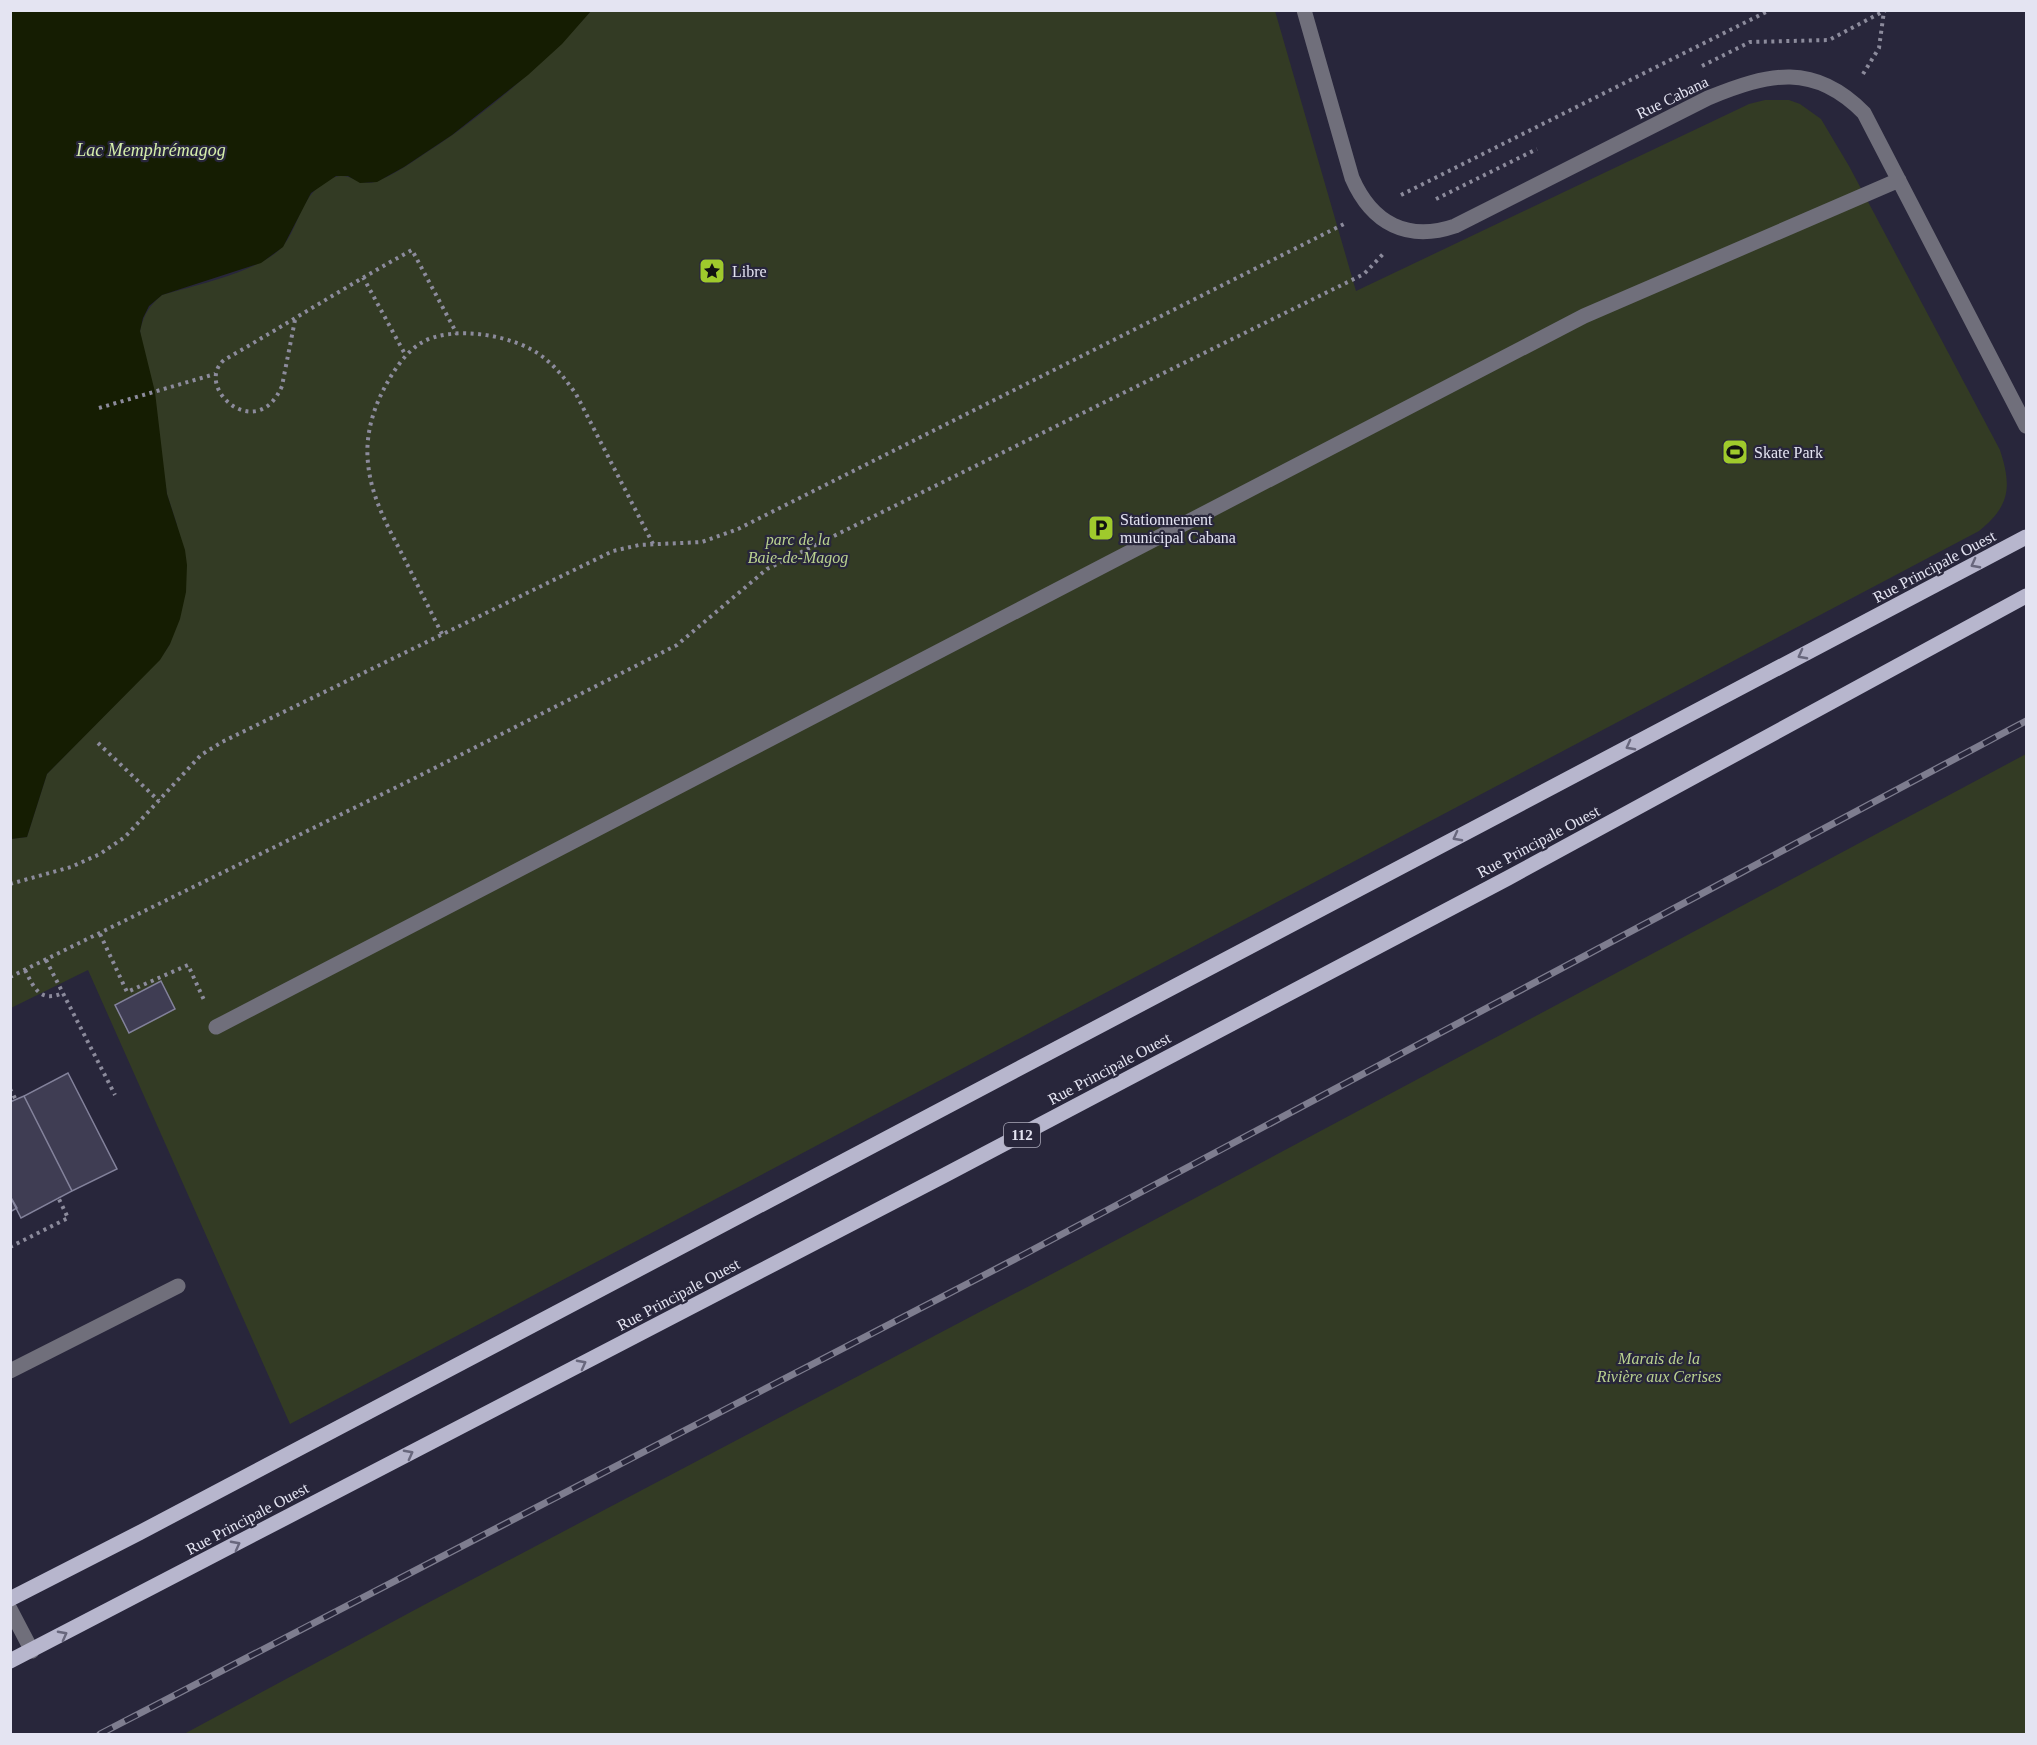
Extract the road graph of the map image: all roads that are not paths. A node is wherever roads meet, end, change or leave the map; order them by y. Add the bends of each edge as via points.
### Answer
1 (1304, 10) edge
2 (1899, 180) junction
3 (2026, 426) edge
4 (2026, 537) edge
5 (2026, 596) edge
6 (216, 1027) road end
7 (178, 1286) dead end
8 (10, 1371) edge
9 (10, 1599) edge
10 (10, 1609) edge
11 (32, 1651) junction
12 (10, 1661) edge

1 - 2 street, Rue Cabana via 1359,196 1387,223 1406,230 1440,231 1455,226 1698,104 1742,84 1771,78 1798,76 1825,83 1848,97 1864,114
2 - 3 street, Rue Cabana
2 - 6 street via 1584,316
4 -> 9 main road, Rue Principale Ouest
11 -> 5 main road, Rue Principale Ouest / 112 via 1508,878
7 - 8 street
10 - 11 street
11 - 12 main road, Rue Principale Ouest / 112

